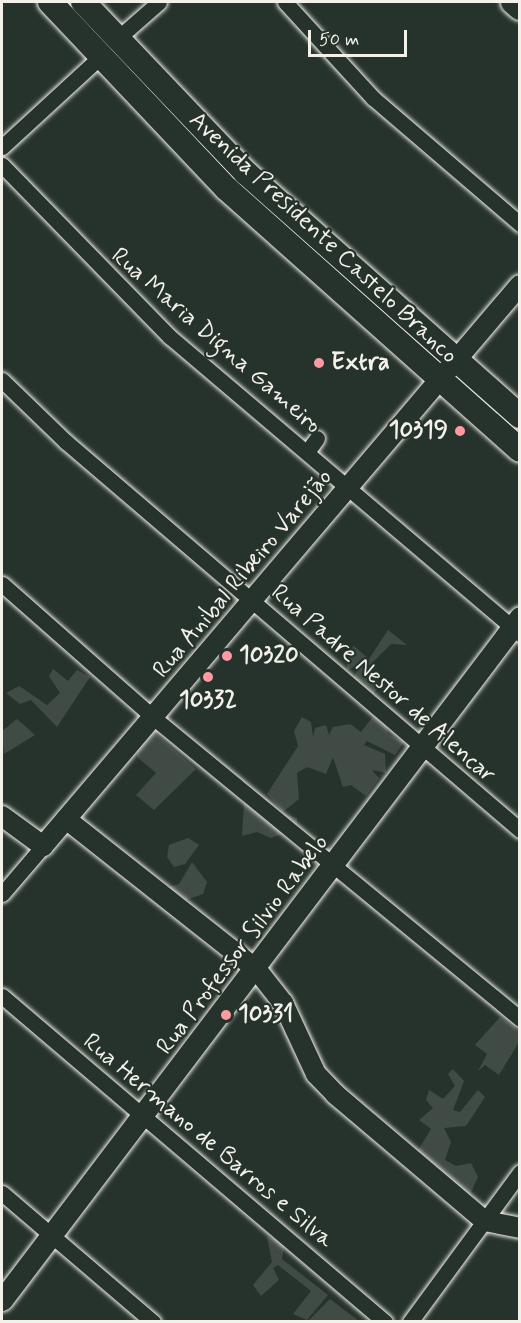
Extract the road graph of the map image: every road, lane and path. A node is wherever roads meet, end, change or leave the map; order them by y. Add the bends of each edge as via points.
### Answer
1 (50, 2) edge
2 (83, 2) edge
3 (159, 2) edge
4 (285, 2) edge
5 (513, 2) edge
6 (519, 8) edge
7 (117, 39) junction
8 (100, 57) junction
9 (2, 147) edge
10 (2, 165) edge
11 (519, 224) edge
12 (519, 285) edge
13 (457, 362) junction
14 (2, 380) edge
15 (440, 382) junction
16 (519, 416) edge
17 (317, 438) dead end
18 (519, 450) edge
19 (308, 452) junction
20 (350, 488) junction
21 (2, 584) edge
22 (253, 602) junction
23 (517, 626) edge
24 (154, 718) junction
25 (423, 747) junction
26 (2, 816) edge
27 (66, 819) junction
28 (519, 830) edge
29 (43, 846) junction
30 (334, 867) junction
31 (2, 894) edge
32 (257, 969) junction
33 (2, 996) edge
34 (519, 1019) edge
35 (147, 1116) junction
36 (519, 1172) edge
37 (2, 1193) edge
38 (485, 1221) junction
39 (519, 1228) edge
40 (53, 1235) junction
41 (2, 1300) edge
42 (153, 1322) edge
43 (385, 1322) edge
44 (410, 1322) edge

1 - 8 main road, Avenida Presidente Castelo Branco
2 - 7 main road, Avenida Presidente Castelo Branco
3 - 7 street
4 - 11 street via 373,98
5 - 6 main road
7 - 13 main road, Avenida Presidente Castelo Branco via 246,173
8 - 9 street
8 - 15 main road, Avenida Presidente Castelo Branco via 227,189
10 - 19 street, Rua Maria Digna Gameiro via 113,285
12 - 13 street, Rua Anibal Ribeiro Varejão
13 - 15 street, Rua Anibal Ribeiro Varejão
13 - 16 main road, Avenida Presidente Castelo Branco
14 - 22 street, Rua Padre Nestor de Alencar
15 - 18 main road, Avenida Presidente Castelo Branco
15 - 20 street, Rua Anibal Ribeiro Varejão
17 - 19 street
19 - 20 street, Rua Maria Digna Gameiro
20 - 22 street, Rua Anibal Ribeiro Varejão
20 - 23 street, Rua Maria Digna Gameiro
21 - 24 street
22 - 24 street, Rua Anibal Ribeiro Varejão
22 - 25 street, Rua Padre Nestor de Alencar
23 - 25 main road, Rua Professor Silvio Rabelo
24 - 27 street, Rua Anibal Ribeiro Varejão
24 - 30 street
25 - 28 street, Rua Padre Nestor de Alencar
25 - 30 main road, Rua Professor Silvio Rabelo
26 - 29 street
27 - 29 street, Rua Anibal Ribeiro Varejão
27 - 32 street
29 - 31 street, Rua Anibal Ribeiro Varejão
30 - 32 main road, Rua Professor Silvio Rabelo
30 - 34 street
32 - 35 main road, Rua Professor Silvio Rabelo
32 - 38 street via 283,1003 316,1074
33 - 35 street, Rua Hermano de Barros e Silva
35 - 40 main road, Rua Professor Silvio Rabelo
35 - 43 street, Rua Hermano de Barros e Silva
36 - 38 street
37 - 40 street
38 - 39 street
38 - 44 street
40 - 41 main road, Rua Professor Silvio Rabelo
40 - 42 street

